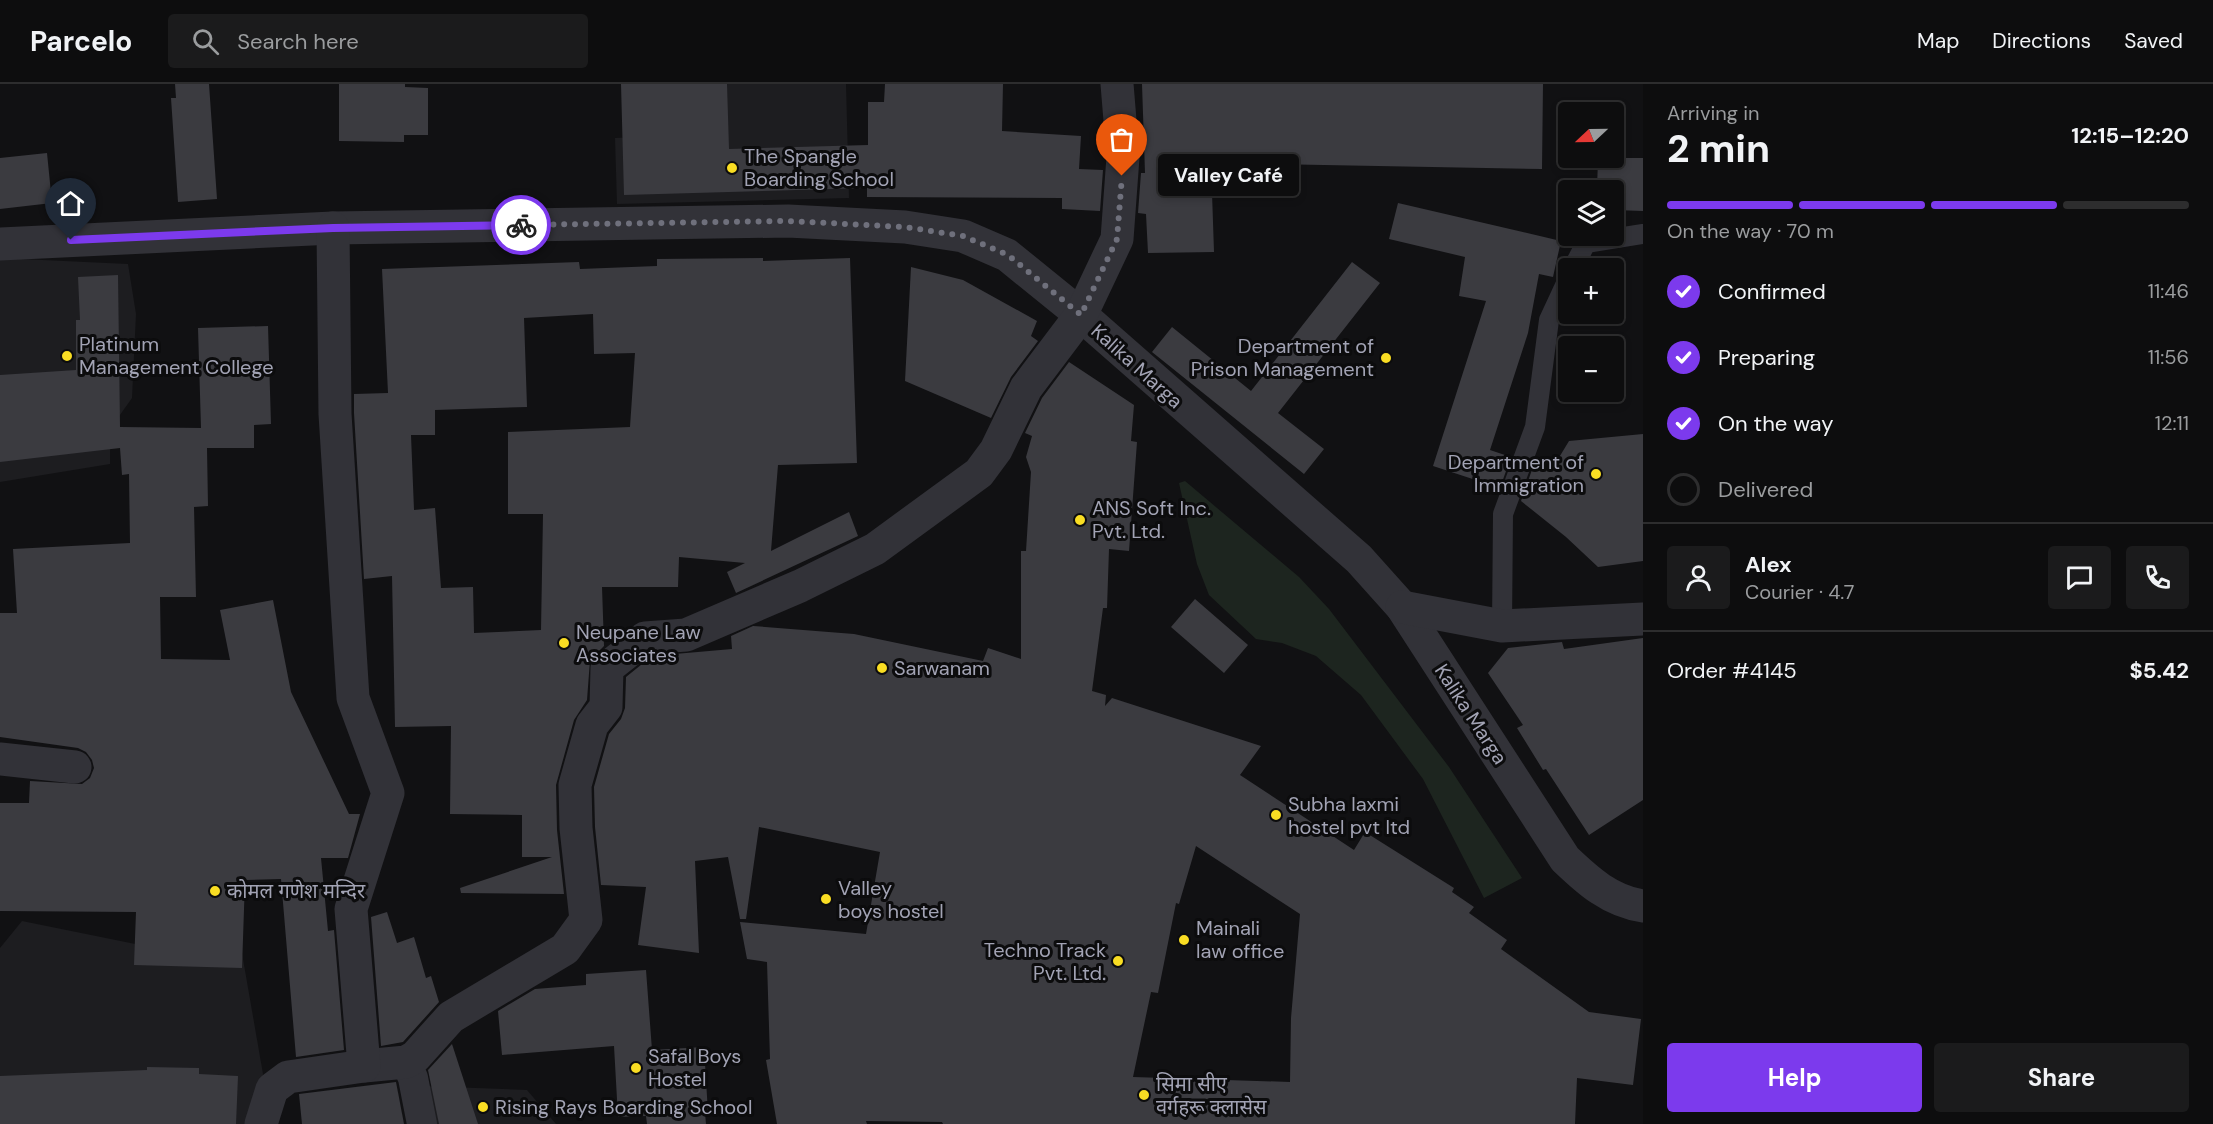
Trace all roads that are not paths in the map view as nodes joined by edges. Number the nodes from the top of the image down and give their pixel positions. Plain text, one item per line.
1 (1117, 84) edge
2 (333, 228) junction
3 (1643, 234) edge
4 (0, 244) edge
5 (1578, 258) edge
6 (1558, 301) edge
7 (1081, 315) junction
8 (1402, 607) junction
9 (1643, 620) edge
10 (1502, 626) junction
11 (0, 759) edge
12 (75, 767) dead end
13 (1643, 906) edge
14 (406, 1062) junction
15 (364, 1066) junction
16 (261, 1124) edge
17 (422, 1124) edge

1 - 7 street
2 - 4 street, Kalika Marga
2 - 7 street, Kalika Marga
2 - 15 street
3 - 5 lane
6 - 10 lane
7 - 8 street, Kalika Marga
7 - 14 street
8 - 10 street
8 - 13 street, Kalika Marga
9 - 10 street
11 - 12 street
14 - 15 street
14 - 17 street
15 - 16 street

